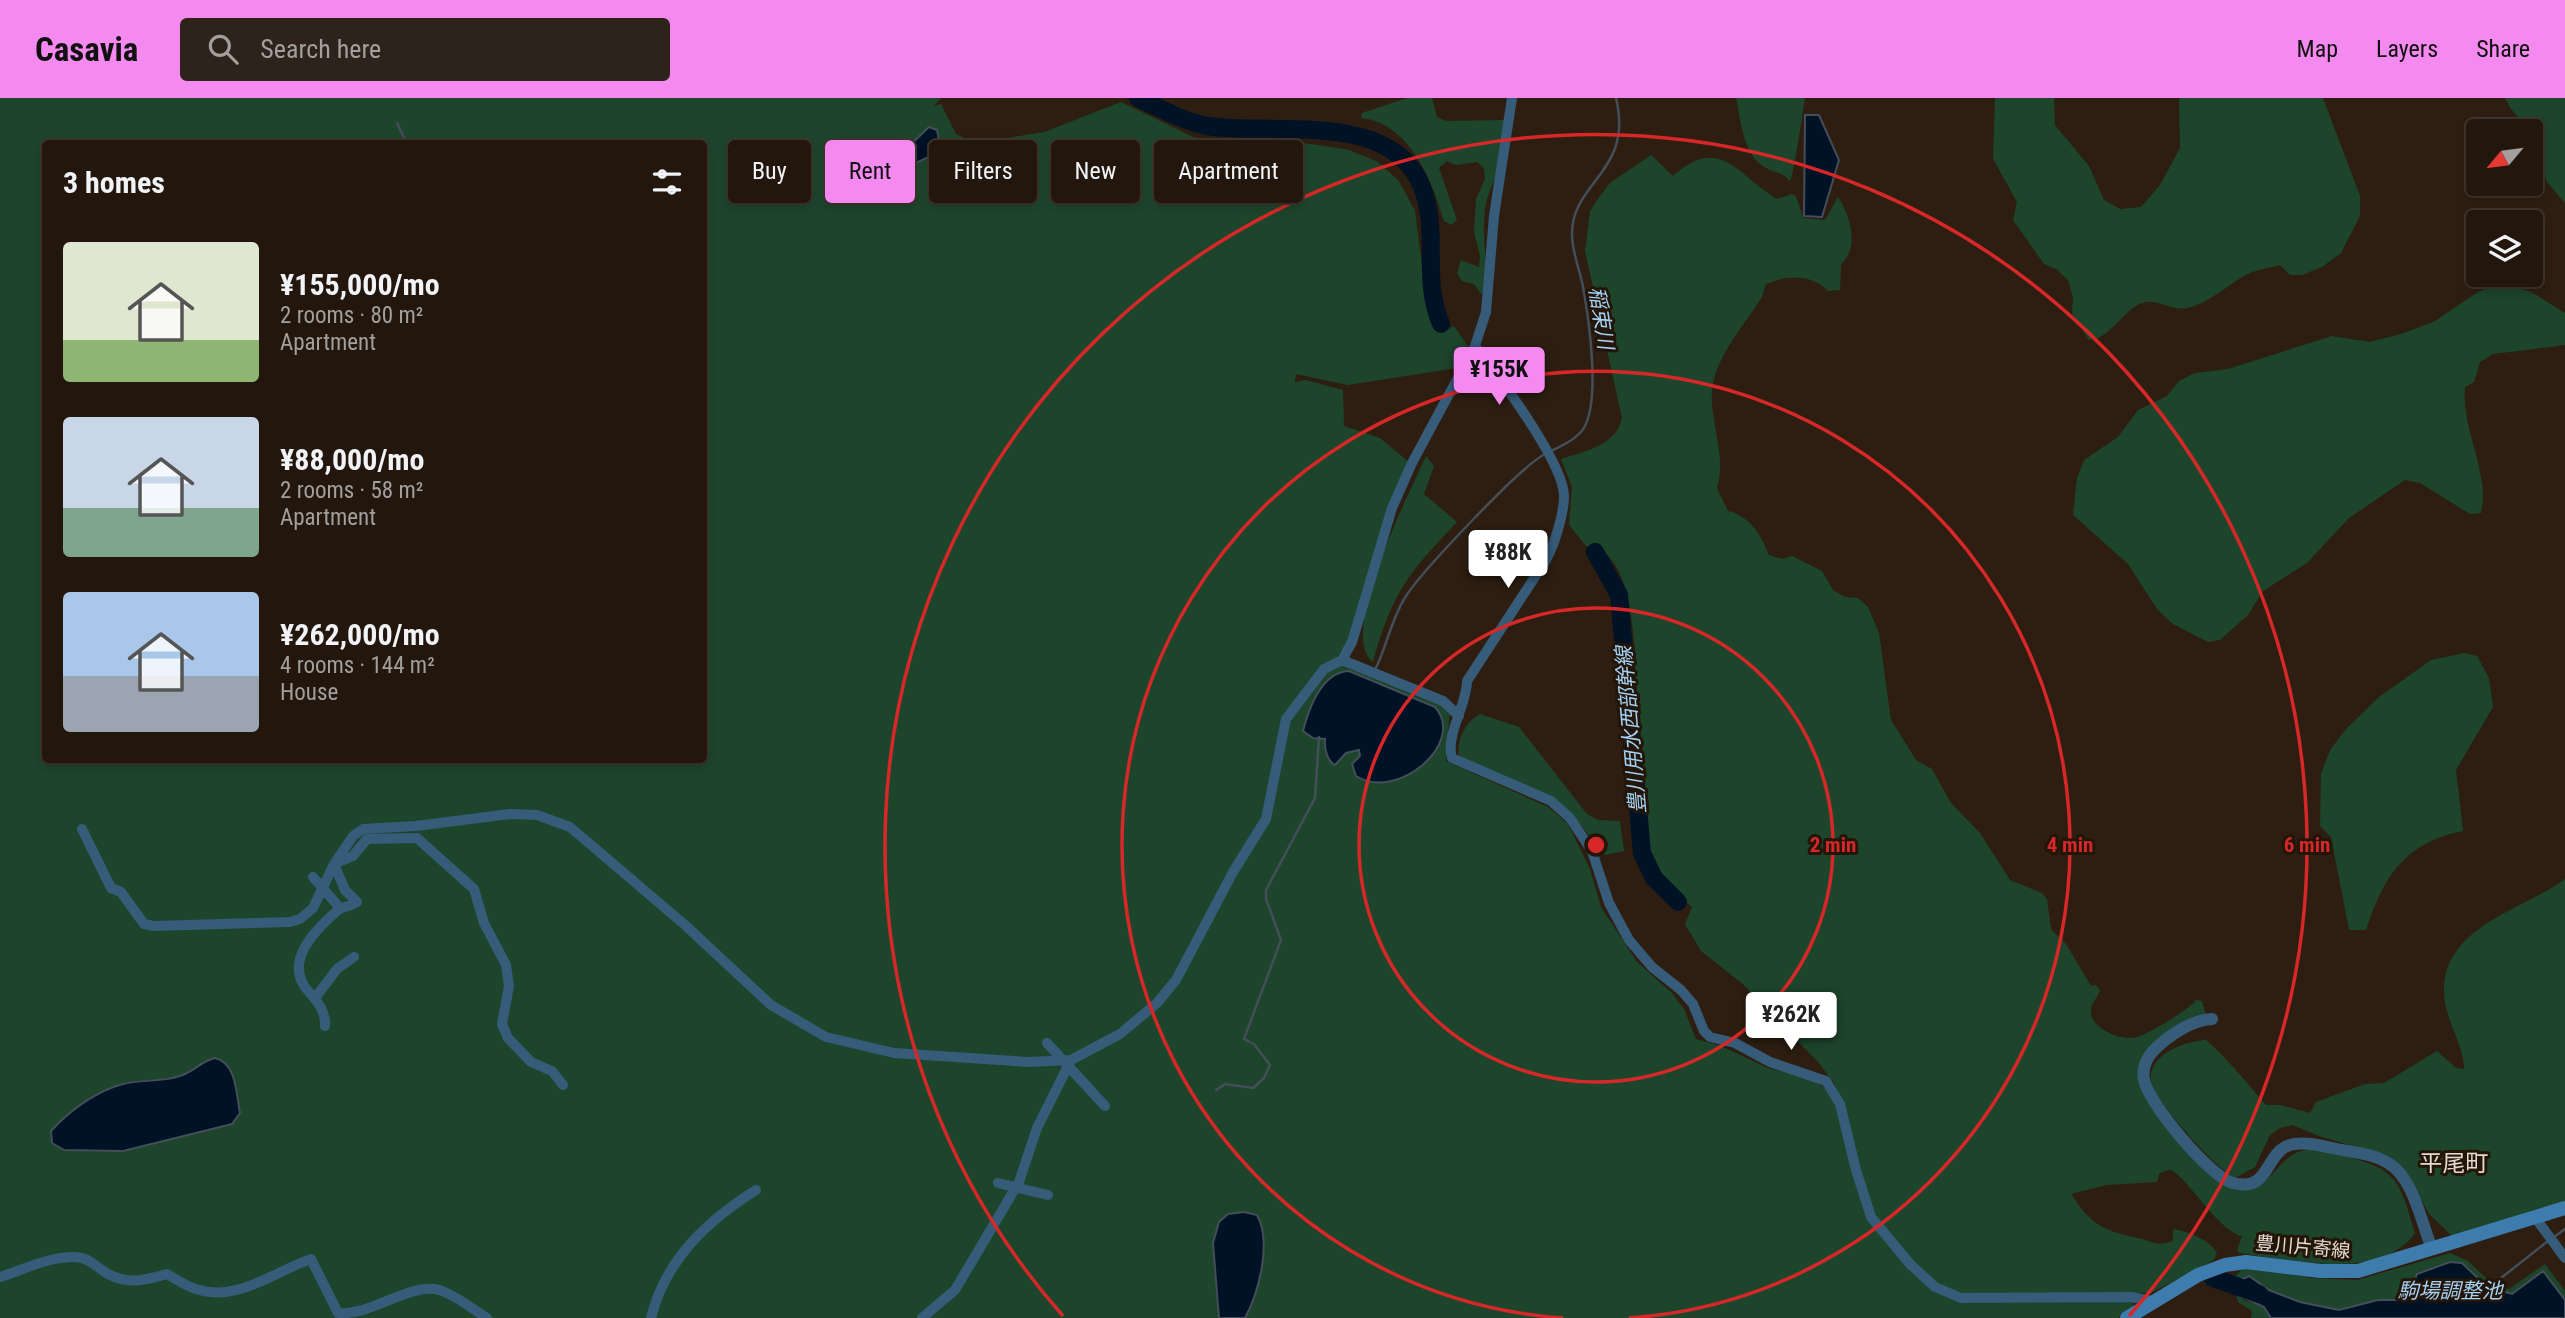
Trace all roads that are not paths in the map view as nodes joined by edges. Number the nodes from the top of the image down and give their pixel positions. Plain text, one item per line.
1 (1512, 98) edge
2 (1475, 346) junction
3 (1342, 660) junction
4 (1459, 716) junction
5 (82, 830) dead end
6 (334, 864) junction
7 (313, 877) dead end
8 (341, 908) junction
9 (354, 957) dead end
10 (315, 998) junction
11 (2213, 1019) dead end
12 (325, 1026) dead end
13 (1046, 1044) dead end
14 (1072, 1060) junction
15 (563, 1085) dead end
16 (1105, 1106) dead end
17 (998, 1183) dead end
18 (756, 1190) dead end
19 (1048, 1195) dead end
20 (2565, 1208) edge
21 (2534, 1216) junction
22 (2431, 1247) junction
23 (2565, 1258) edge
24 (0, 1277) edge
25 (2151, 1301) junction
26 (487, 1318) edge
27 (651, 1318) edge
28 (922, 1318) edge
29 (2127, 1318) edge

1 - 2 street
2 - 3 street
2 - 4 street
3 - 4 street
3 - 14 street
4 - 25 street
5 - 6 street
6 - 8 street
6 - 14 street
6 - 15 street
7 - 8 street
8 - 10 street
9 - 10 street
10 - 12 street
11 - 22 street
13 - 16 street
14 - 28 street
17 - 19 street
18 - 27 street
20 - 21 main road, 豊川片寄線
21 - 22 main road, 豊川片寄線
21 - 23 street
22 - 25 main road, 豊川片寄線
24 - 26 street
25 - 29 main road, 豊川片寄線

